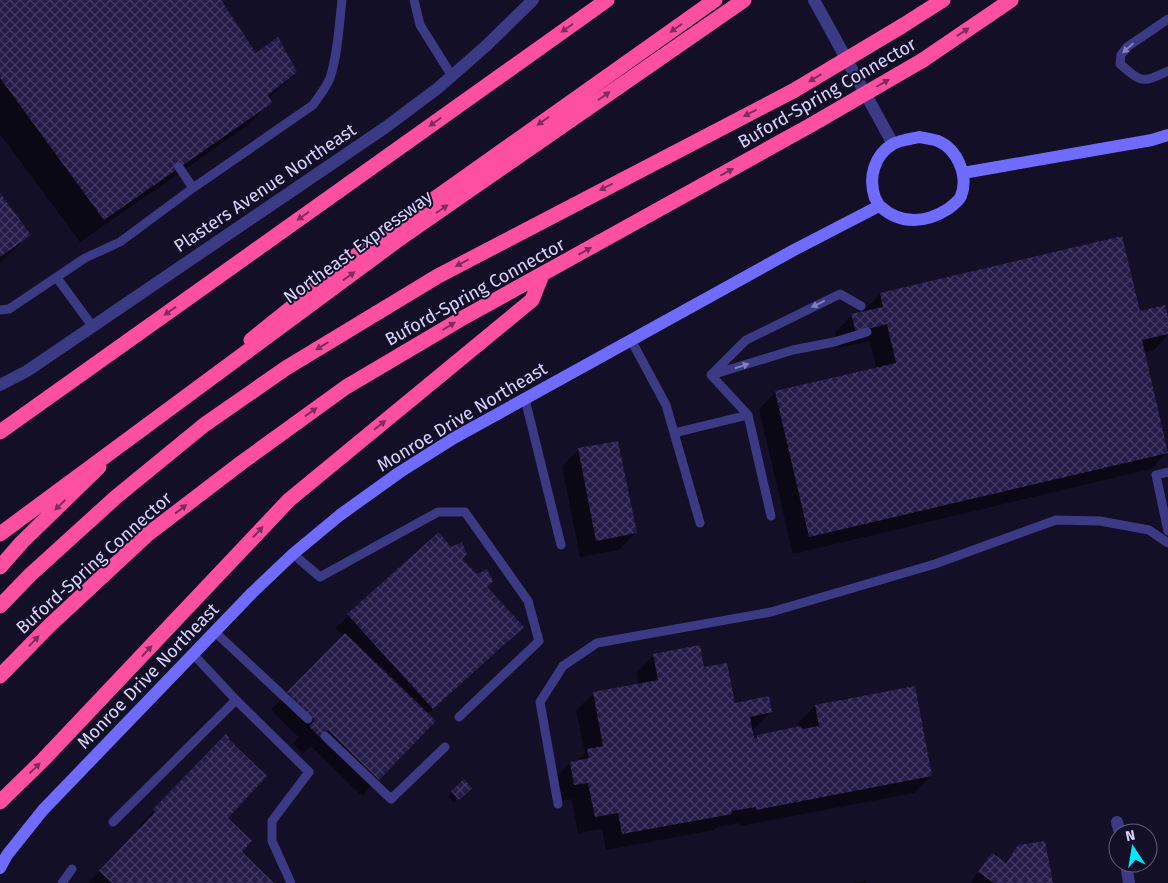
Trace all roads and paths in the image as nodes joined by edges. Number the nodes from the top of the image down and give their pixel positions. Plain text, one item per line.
1 (342, 0) edge
2 (414, 0) edge
3 (534, 0) edge
4 (607, 0) edge
5 (715, 0) edge
6 (744, 0) edge
7 (814, 0) edge
8 (943, 0) edge
9 (1011, 0) edge
10 (1168, 19) edge
11 (1168, 71) edge
12 (452, 76) junction
13 (1168, 135) edge
14 (893, 144) junction
15 (179, 167) dead end
16 (963, 173) junction
17 (193, 188) junction
18 (879, 206) junction
19 (542, 275) junction
20 (57, 278) junction
21 (861, 306) dead end
22 (0, 310) edge
23 (92, 327) junction
24 (867, 332) dead end
25 (631, 340) junction
26 (711, 376) junction
27 (0, 385) edge
28 (526, 399) junction
29 (748, 415) junction
30 (0, 432) edge
31 (674, 433) junction
32 (1168, 472) edge
33 (771, 516) dead end
34 (700, 523) dead end
35 (1168, 531) edge
36 (0, 534) edge
37 (1168, 544) edge
38 (561, 545) dead end
39 (293, 554) junction
40 (0, 567) edge
41 (0, 606) edge
42 (215, 632) junction
43 (194, 654) junction
44 (0, 676) edge
45 (236, 700) junction
46 (459, 717) dead end
47 (308, 719) dead end
48 (325, 736) dead end
49 (445, 747) dead end
50 (0, 802) edge
51 (558, 804) dead end
52 (113, 822) dead end
53 (0, 868) edge
54 (72, 869) dead end
55 (62, 883) edge
56 (291, 883) edge

1 - 17 lane
2 - 12 lane
3 - 12 street, Plasters Avenue Northeast
4 -> 30 highway
5 -> 40 highway
36 -> 6 highway, Northeast Expressway, bridge
7 - 14 street
8 -> 41 highway, Buford-Spring Connector, bridge
19 -> 9 highway, Buford-Spring Connector, bridge
10 -> 11 lane
12 - 23 street, Plasters Avenue Northeast
13 - 16 main road
14 - 16 main road
14 - 18 main road
15 - 17 lane
16 - 18 main road
17 - 20 lane
18 - 25 main road, Monroe Drive Northeast
44 -> 19 highway, Buford-Spring Connector
50 -> 19 highway
20 - 22 lane
20 - 23 lane
21 -> 26 lane
23 - 27 street, Plasters Avenue Northeast
26 -> 24 lane
25 - 28 main road, Monroe Drive Northeast
25 - 31 lane
26 - 29 lane
28 - 38 lane
28 - 39 main road, Monroe Drive Northeast
29 - 31 lane
29 - 33 lane
31 - 34 lane
32 - 35 lane
37 - 51 lane
39 - 42 main road, Monroe Drive Northeast
39 - 46 lane
42 - 43 main road, Monroe Drive Northeast
42 - 47 lane
43 - 45 lane
43 - 53 main road, Monroe Drive Northeast
45 - 52 lane
45 - 56 lane
48 - 49 lane
54 - 55 lane

